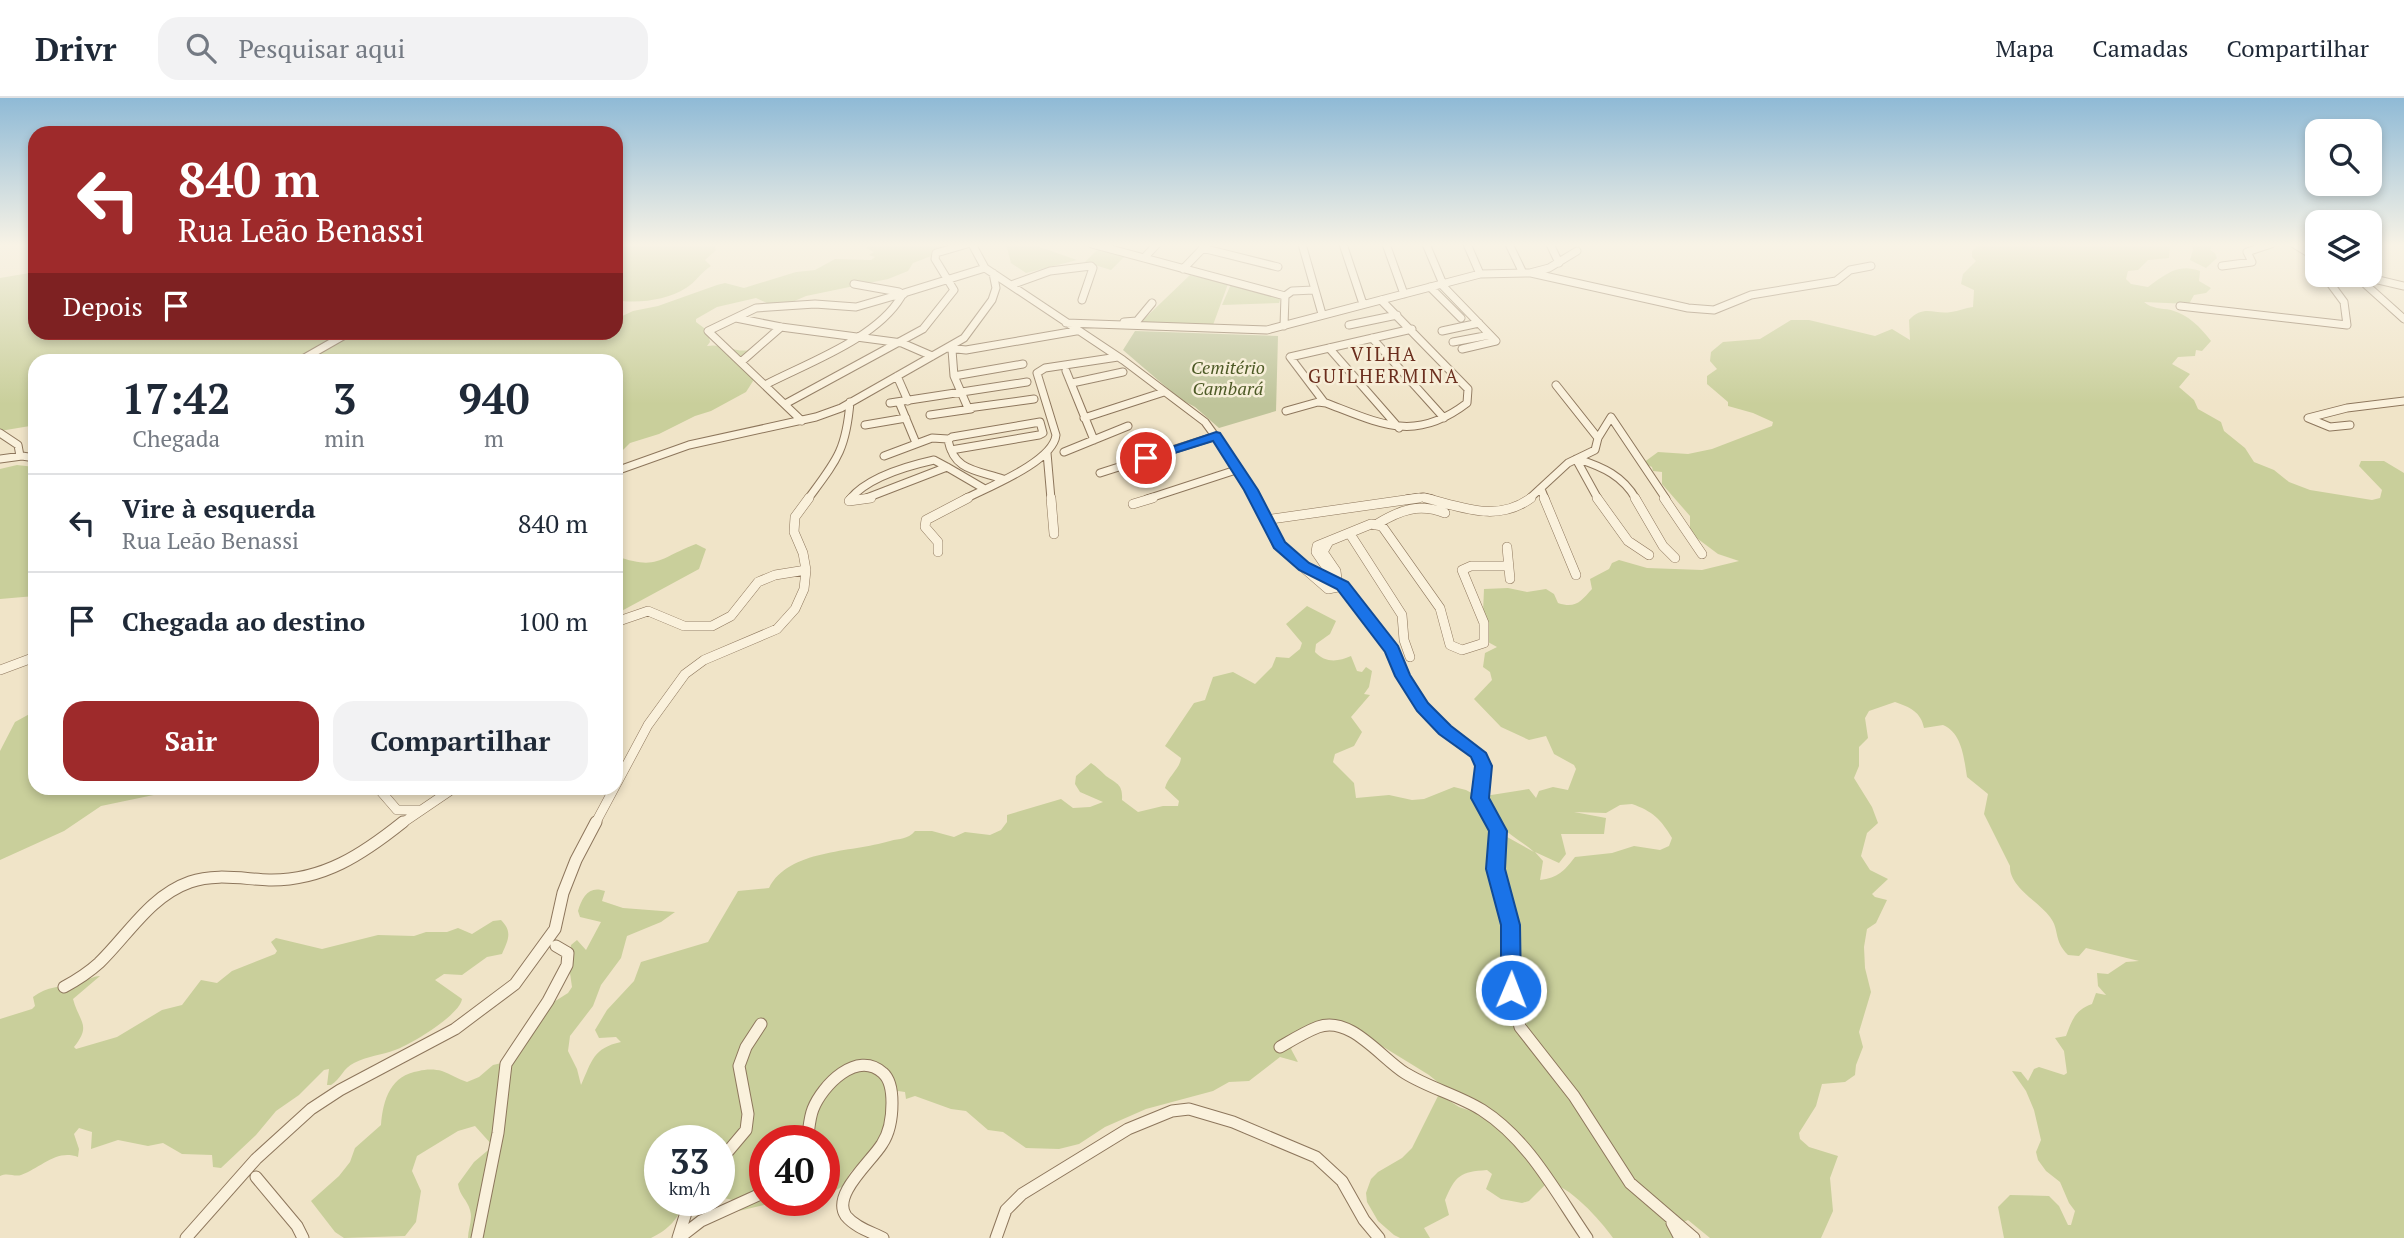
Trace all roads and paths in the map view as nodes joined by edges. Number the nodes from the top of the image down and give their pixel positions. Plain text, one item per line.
1 (892, 297) edge
2 (900, 297) edge
3 (949, 297) edge
4 (993, 297) edge
5 (1028, 297) edge
6 (1285, 297) edge
7 (1316, 297) edge
8 (1361, 297) edge
9 (1392, 297) edge
10 (1440, 297) edge
11 (1455, 297) edge
12 (1638, 297) edge
13 (1746, 297) edge
14 (2340, 297) edge
15 (2380, 297) edge
16 (1381, 300) junction
17 (1152, 303) dead end
18 (1363, 304) junction
19 (2180, 306) dead end
20 (1322, 314) junction
21 (1397, 314) junction
22 (736, 318) junction
23 (1461, 318) dead end
24 (2404, 319) edge
25 (1061, 321) junction
26 (1479, 323) junction
27 (1349, 325) dead end
28 (1284, 326) junction
29 (781, 327) junction
30 (1412, 329) junction
31 (1076, 331) junction
32 (1442, 331) dead end
33 (969, 332) junction
34 (1490, 335) junction
35 (858, 336) junction
36 (1372, 338) junction
37 (336, 340) edge
38 (1453, 342) dead end
39 (902, 343) junction
40 (1329, 348) junction
41 (950, 349) junction
42 (975, 349) junction
43 (1462, 349) dead end
44 (312, 354) edge
45 (932, 356) junction
46 (1118, 357) junction
47 (741, 362) junction
48 (1023, 364) dead end
49 (1066, 371) dead end
50 (1123, 372) dead end
51 (897, 376) junction
52 (954, 376) junction
53 (1027, 382) dead end
54 (1072, 383) junction
55 (765, 385) junction
56 (1556, 385) dead end
57 (1164, 392) junction
58 (961, 394) junction
59 (1034, 400) dead end
60 (908, 401) junction
61 (2404, 401) edge
62 (850, 402) junction
63 (1326, 402) junction
64 (785, 404) junction
65 (971, 409) junction
66 (1286, 411) dead end
67 (930, 415) dead end
68 (906, 418) junction
69 (1084, 418) junction
70 (1444, 418) junction
71 (802, 421) junction
72 (865, 425) dead end
73 (2350, 425) dead end
74 (1128, 426) dead end
75 (1009, 427) junction
76 (1399, 428) junction
77 (979, 432) junction
78 (0, 433) edge
79 (1216, 436) junction
80 (1598, 438) junction
81 (948, 439) junction
82 (1013, 440) junction
83 (1094, 440) junction
84 (916, 443) junction
85 (984, 445) junction
86 (951, 450) junction
87 (1064, 452) dead end
88 (1047, 453) junction
89 (20, 456) junction
90 (884, 456) dead end
91 (28, 457) edge
92 (0, 459) edge
93 (1576, 459) junction
94 (948, 467) junction
95 (910, 468) junction
96 (623, 469) edge
97 (1238, 469) junction
98 (1100, 473) dead end
99 (915, 479) junction
100 (1003, 479) junction
101 (983, 488) junction
102 (1541, 489) junction
103 (1133, 504) dead end
104 (1445, 513) dead end
105 (1265, 520) junction
106 (1377, 524) junction
107 (1054, 534) dead end
108 (1350, 534) junction
109 (1329, 542) junction
110 (1507, 547) dead end
111 (938, 552) dead end
112 (1702, 554) dead end
113 (1649, 555) dead end
114 (1675, 558) dead end
115 (1508, 566) junction
116 (1304, 567) junction
117 (806, 570) junction
118 (1323, 575) junction
119 (1576, 575) dead end
120 (1510, 579) dead end
121 (1338, 582) junction
122 (623, 620) edge
123 (1410, 657) dead end
124 (28, 660) edge
125 (0, 670) edge
126 (623, 772) edge
127 (384, 795) edge
128 (443, 795) edge
129 (611, 795) edge
130 (421, 809) junction
131 (556, 946) dead end
132 (64, 987) dead end
133 (761, 1024) dead end
134 (1280, 1047) dead end
135 (809, 1125) edge
136 (735, 1145) edge
137 (256, 1177) dead end
138 (749, 1199) edge
139 (685, 1216) edge
140 (1670, 1218) junction
141 (186, 1238) edge
142 (303, 1238) edge
143 (477, 1238) edge
144 (678, 1238) edge
145 (883, 1238) edge
146 (996, 1238) edge
147 (1379, 1238) edge
148 (1587, 1238) edge
149 (1680, 1238) edge
150 (1694, 1238) edge

1 - 22 street
2 - 35 street
3 - 39 street
4 - 33 street
5 - 25 street
6 - 28 street
7 - 20 street
8 - 18 street
9 - 16 street
10 - 23 street
11 - 26 street
12 - 13 street
14 - 19 street
15 - 24 street
16 - 18 street
16 - 21 street
17 - 25 street
18 - 20 street
20 - 28 street
21 - 27 street
21 - 30 street
22 - 29 street
22 - 47 street
25 - 28 street
25 - 31 street
26 - 32 street
26 - 34 street
29 - 35 street
29 - 47 street
30 - 36 street
30 - 70 street
31 - 42 street
31 - 46 street
33 - 41 street
33 - 42 street
34 - 38 street
34 - 43 street
35 - 39 street
35 - 55 street
36 - 40 street
36 - 70 street
37 - 44 street
39 - 45 street
39 - 64 street
40 - 63 street
40 - 76 street
41 - 42 street
41 - 45 street
41 - 52 street
45 - 51 street
46 - 57 street
46 - 88 street
47 - 55 street
48 - 52 street
49 - 54 street
50 - 54 street
51 - 60 street
51 - 62 street
52 - 58 street
53 - 58 street
54 - 69 street
55 - 64 street
56 - 80 street
57 - 69 street
57 - 79 street
58 - 60 street
58 - 65 street
59 - 65 street
60 - 68 street
61 - 73 street
62 - 71 street
62 - 117 street
63 - 66 street
63 - 76 street
64 - 71 street
65 - 67 street
68 - 72 street
68 - 84 street
69 - 83 street
70 - 76 street
71 - 96 street
74 - 83 street
75 - 77 street
75 - 82 street
75 - 82 street
77 - 81 street
77 - 85 street
78 - 89 street
79 - 97 street
79 - 98 street
80 - 93 street
80 - 112 street
81 - 84 street
81 - 86 street
82 - 85 street
83 - 87 street
84 - 90 street
85 - 86 street
86 - 100 street
88 - 100 street
88 - 107 street
89 - 91 street
89 - 92 street
93 - 102 street
93 - 113 street
93 - 114 street
94 - 95 street
94 - 99 street
94 - 101 street
95 - 99 street
95 - 99 street
97 - 103 street
97 - 105 street
100 - 101 street
101 - 111 street
102 - 105 street
102 - 119 street
104 - 106 street
105 - 116 street
106 - 108 street
106 - 115 street
108 - 109 street
108 - 123 street
109 - 118 street
109 - 121 street
110 - 115 street
115 - 120 street
116 - 118 street
116 - 121 street
117 - 122 street
117 - 126 street
118 - 121 street
121 - 140 street
124 - 125 street
127 - 130 street
128 - 130 street
129 - 141 street
130 - 132 street
131 - 143 street
133 - 136 street
134 - 148 street
135 - 145 street
137 - 142 street
138 - 144 street
139 - 144 street
140 - 149 street
140 - 150 street
146 - 147 street

